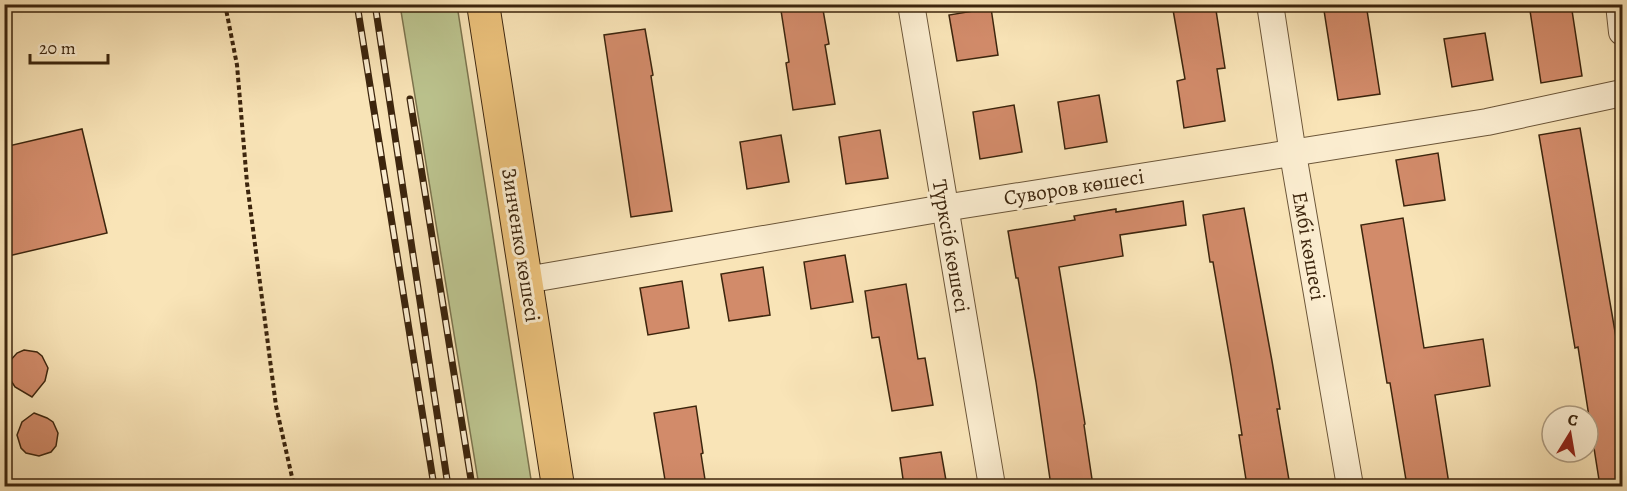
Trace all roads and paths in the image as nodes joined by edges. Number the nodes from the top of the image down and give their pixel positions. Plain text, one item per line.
1 (225, 4) edge
2 (483, 4) edge
3 (911, 4) edge
4 (1270, 4) edge
5 (1618, 4) edge
6 (1623, 32) edge
7 (1623, 93) edge
8 (1293, 154) junction
9 (945, 207) junction
10 (526, 280) junction
11 (294, 486) edge
12 (558, 486) edge
13 (992, 486) edge
14 (1350, 486) edge

1 - 11 path
2 - 10 main road, Зинченко көшесі
3 - 9 street, Түрксіб көшесі
4 - 8 street, Ембі көшесі
5 - 6 street
7 - 8 street, Суворов көшесі
8 - 9 street, Суворов көшесі
8 - 14 street, Ембі көшесі
9 - 10 street, Суворов көшесі
9 - 13 street, Түрксіб көшесі
10 - 12 main road, Зинченко көшесі

